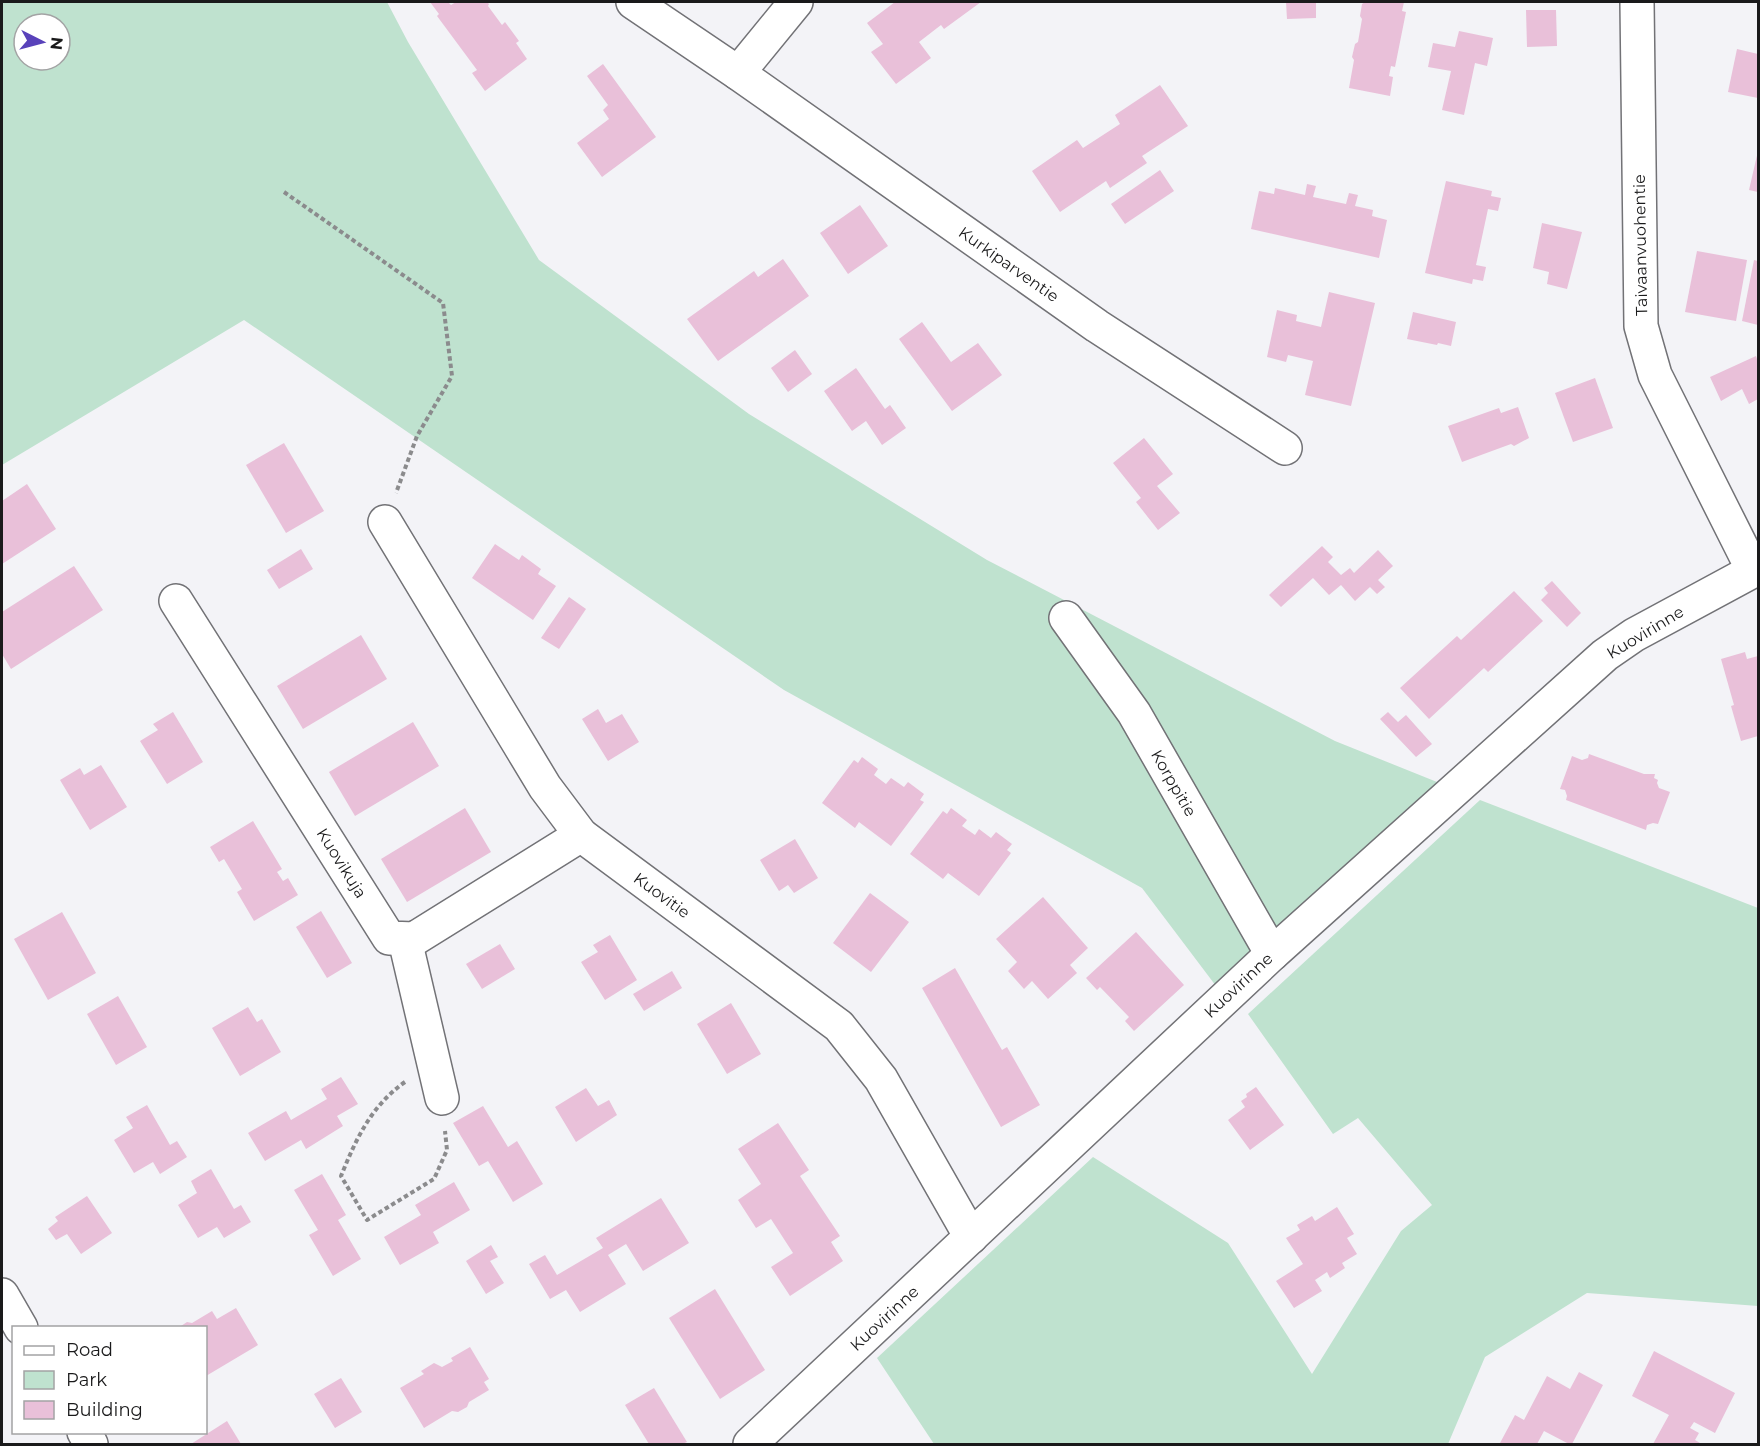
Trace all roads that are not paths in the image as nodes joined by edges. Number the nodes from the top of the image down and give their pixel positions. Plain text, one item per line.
1 (633, 2) edge
2 (796, 2) edge
3 (1637, 2) edge
4 (738, 73) junction
5 (1284, 448) dead end
6 (385, 522) road end
7 (1756, 569) edge
8 (176, 601) dead end
9 (1066, 618) dead end
10 (580, 835) junction
11 (405, 940) junction
12 (1272, 954) junction
13 (442, 1098) road end
14 (970, 1237) junction
15 (2, 1295) edge
16 (20, 1326) edge
17 (750, 1444) edge

1 - 4 street, Kurkiparventie
2 - 4 street
3 - 7 street, Taivaanvuohentie
4 - 5 street, Kurkiparventie
6 - 10 street, Kuovitie
7 - 12 street, Kuovirinne
8 - 11 street, Kuovikuja
9 - 12 street, Korppitie
10 - 11 street
10 - 14 street, Kuovitie
11 - 13 street
12 - 14 street, Kuovirinne
14 - 17 street, Kuovirinne
15 - 16 street

